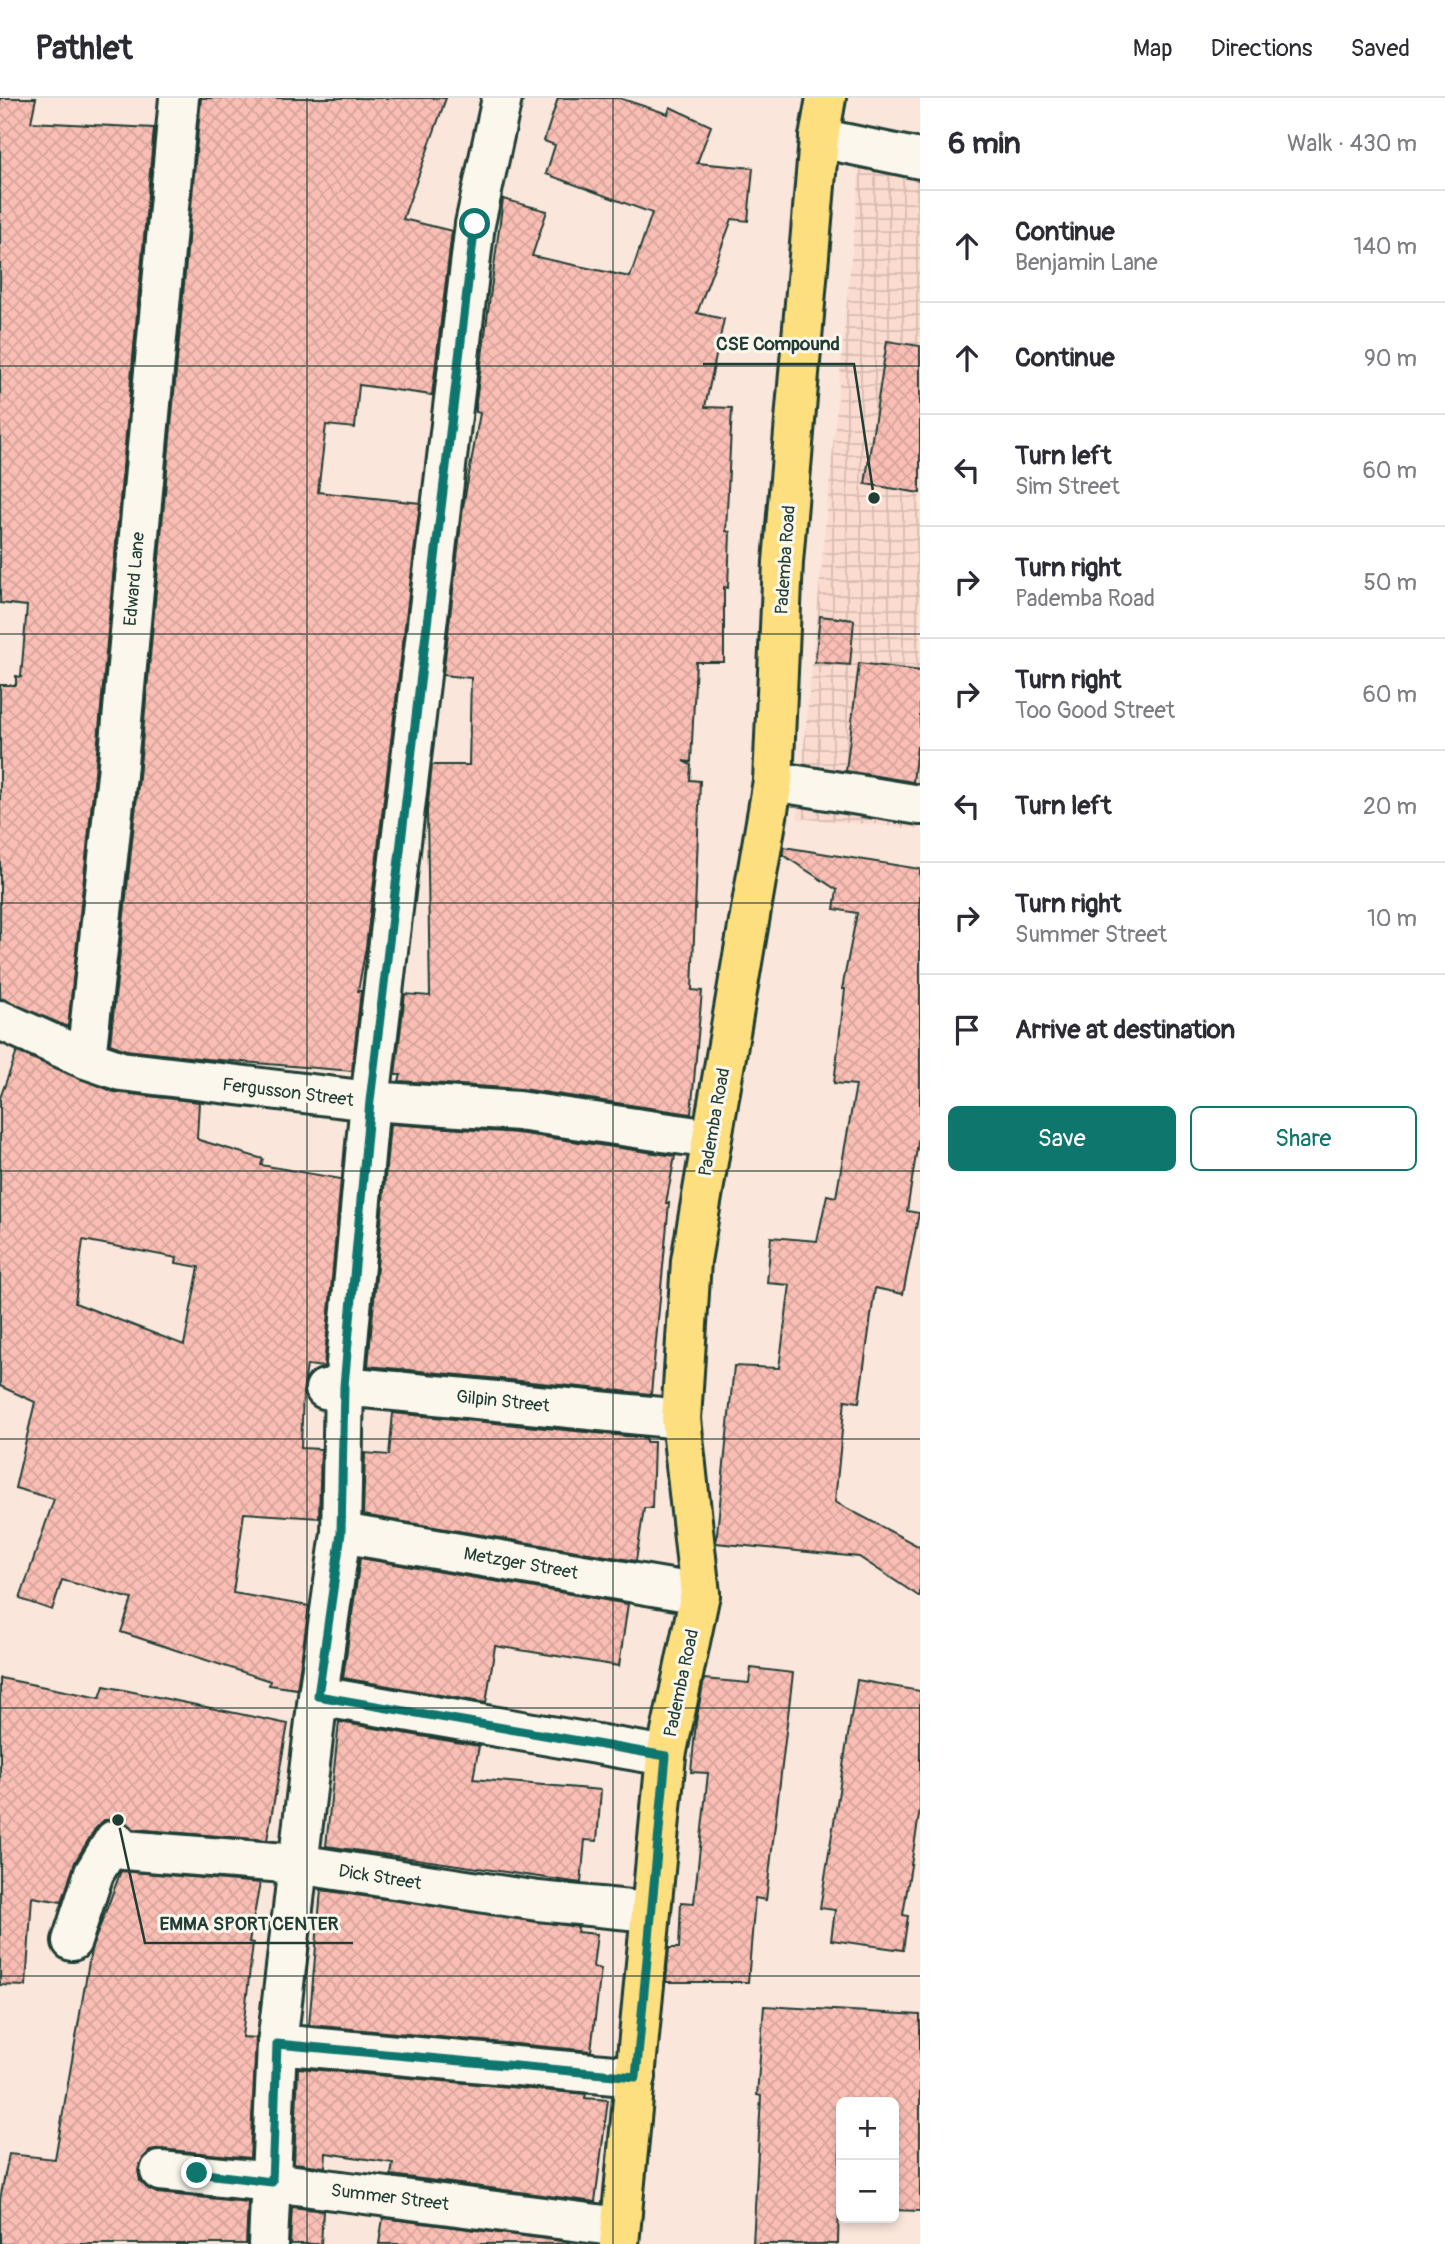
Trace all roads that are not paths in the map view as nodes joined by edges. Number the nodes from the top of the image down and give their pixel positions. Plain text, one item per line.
1 (179, 98) edge
2 (502, 98) edge
3 (826, 98) edge
4 (819, 138) junction
5 (920, 159) edge
6 (773, 781) junction
7 (920, 805) edge
8 (3, 1028) edge
9 (86, 1059) junction
10 (370, 1101) junction
11 (711, 1139) junction
12 (335, 1387) junction
13 (681, 1419) junction
14 (341, 1533) junction
15 (700, 1594) junction
16 (318, 1696) junction
17 (666, 1756) junction
18 (297, 1864) junction
19 (650, 1912) junction
20 (72, 1941) dead end
21 (277, 2044) junction
22 (636, 2077) junction
23 (160, 2171) dead end
24 (272, 2182) junction
25 (619, 2236) edge
26 (268, 2244) edge

1 - 9 street, Edward Lane
2 - 10 street
3 - 4 main road, Pademba Road
4 - 5 street
4 - 6 main road, Pademba Road
6 - 7 street
6 - 11 main road, Pademba Road
8 - 9 street, Fergusson Street
9 - 10 street, Fergusson Street
10 - 11 street, Fergusson Street
10 - 12 street
11 - 13 main road, Pademba Road
12 - 13 street, Gilpin Street
12 - 14 street
13 - 15 main road, Pademba Road
14 - 15 street, Metzger Street
14 - 16 street
15 - 17 main road, Pademba Road
16 - 17 street
16 - 18 street
17 - 19 main road, Pademba Road
18 - 19 street, Dick Street
18 - 20 street, Dick Street
18 - 21 street
19 - 22 main road, Pademba Road
21 - 22 street
21 - 24 street
22 - 25 main road, Pademba Road
23 - 24 street, Summer Street
24 - 25 street, Summer Street
24 - 26 street

